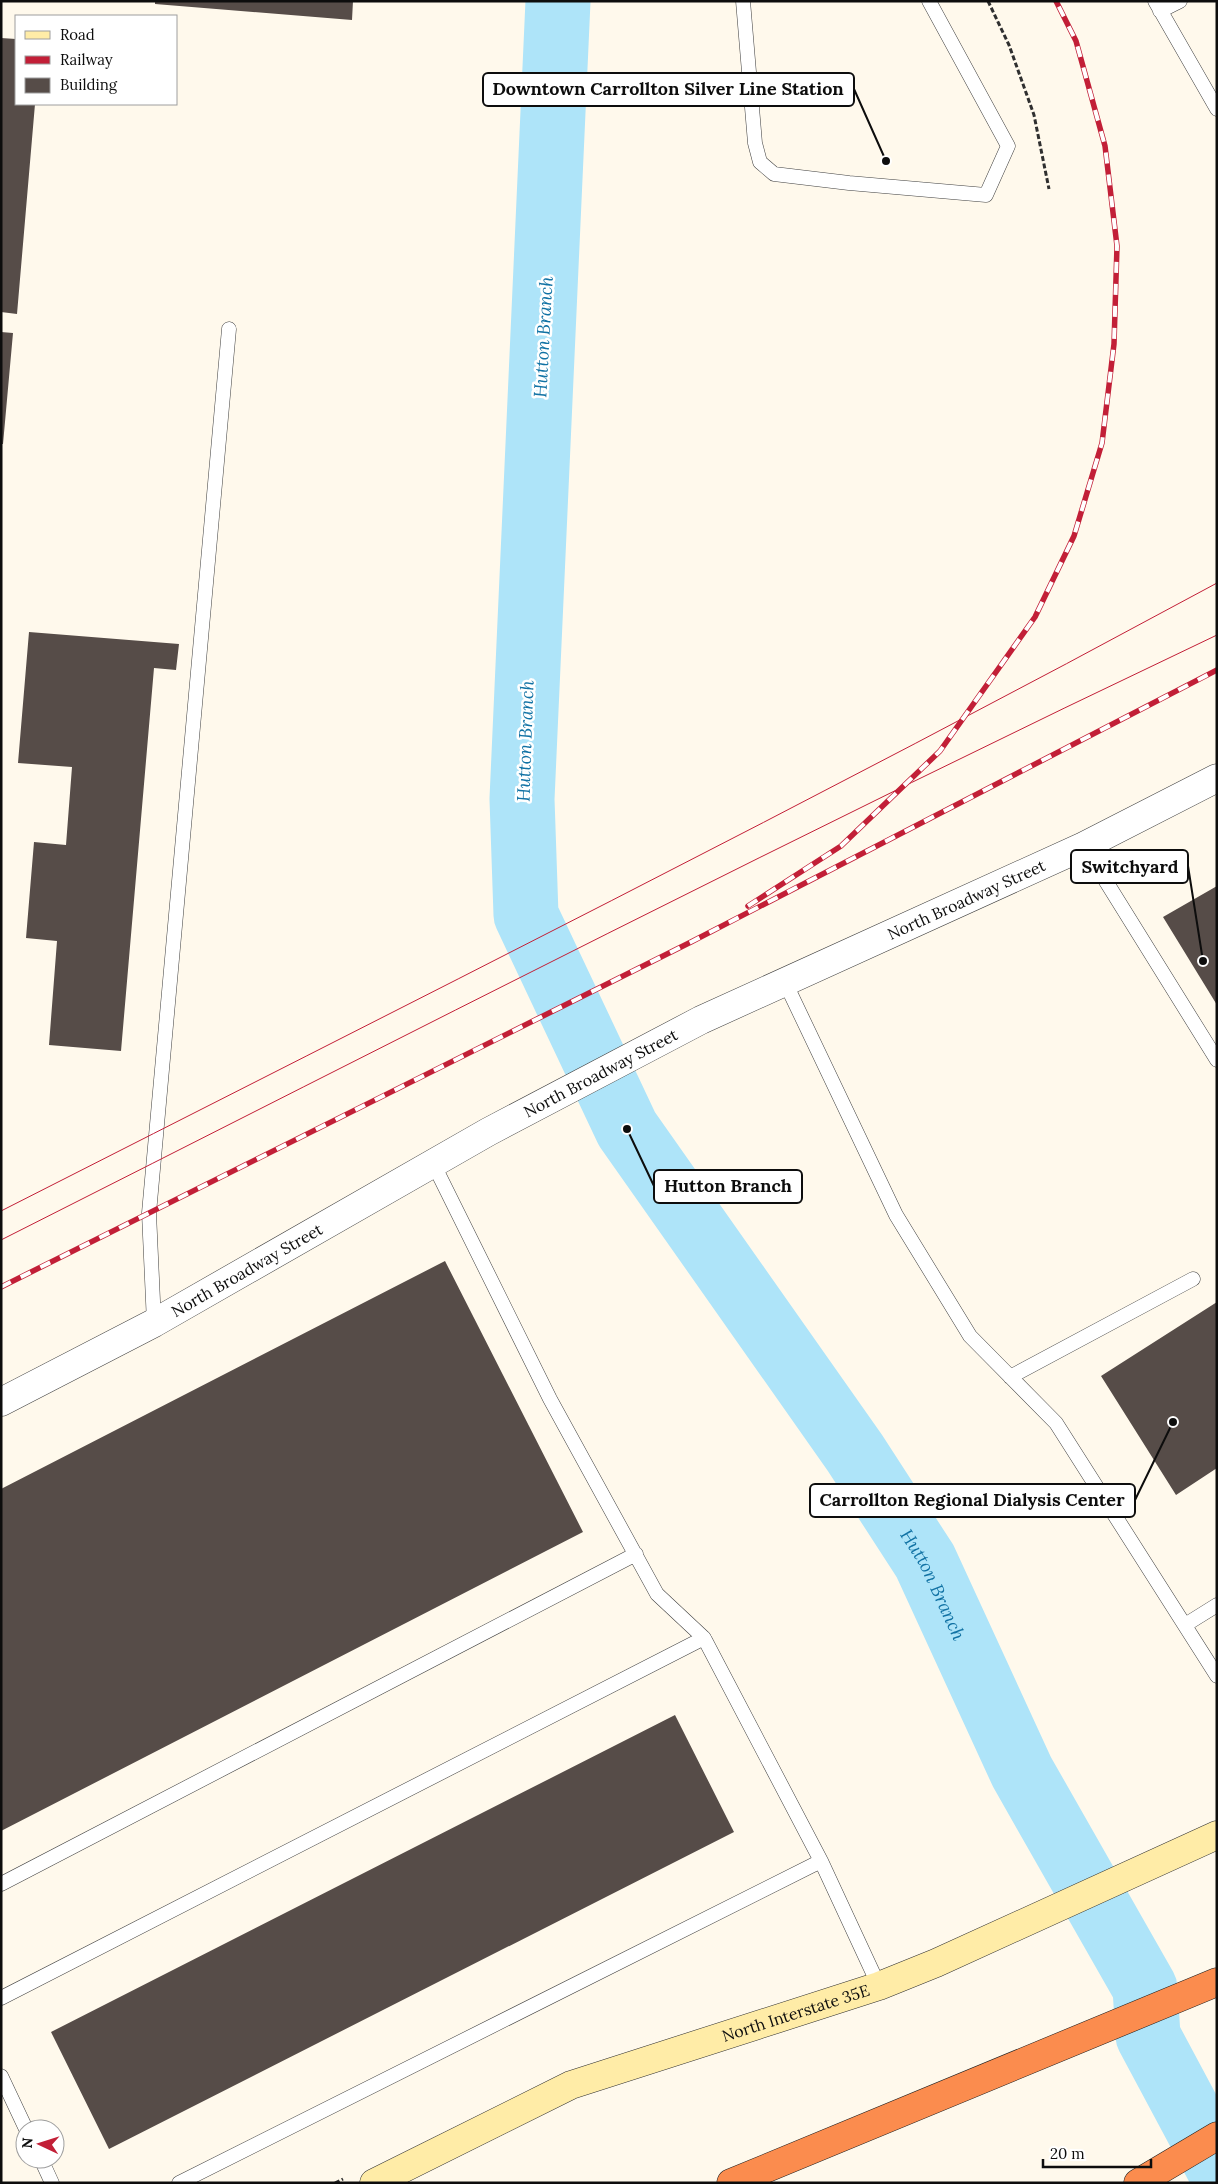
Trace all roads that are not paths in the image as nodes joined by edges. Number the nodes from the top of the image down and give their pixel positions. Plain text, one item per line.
1 (743, 1) edge
2 (929, 1) edge
3 (1180, 1) edge
4 (1158, 6) edge
5 (1217, 109) edge
6 (229, 330) dead end
7 (1217, 778) edge
8 (1084, 846) junction
9 (785, 982) junction
10 (1217, 1060) edge
11 (433, 1163) junction
12 (1193, 1278) dead end
13 (154, 1323) junction
14 (1010, 1377) junction
15 (1, 1402) edge
16 (636, 1554) junction
17 (1217, 1605) edge
18 (1185, 1625) junction
19 (704, 1638) junction
20 (1217, 1676) edge
21 (1210, 1838) edge
22 (821, 1861) junction
23 (1, 1884) edge
24 (1217, 1982) edge
25 (879, 1986) junction
26 (1, 1998) edge
27 (1, 2076) edge
28 (21, 2119) edge
29 (1217, 2136) edge
30 (46, 2169) edge
31 (52, 2183) edge
32 (179, 2183) edge
33 (374, 2183) edge
34 (731, 2183) edge
35 (1138, 2183) edge

1 - 2 lane
3 - 4 lane
4 - 5 lane
6 - 13 lane
7 - 8 street, North Broadway Street
8 - 9 street, North Broadway Street
8 - 10 lane
9 - 11 street, North Broadway Street
9 - 14 lane
11 - 13 street, North Broadway Street
11 - 16 lane
12 - 14 lane
13 - 15 street, North Broadway Street
14 - 18 lane
16 - 19 lane
16 - 23 lane
17 - 18 lane
18 - 20 lane
19 - 22 lane
19 - 26 lane
21 - 25 main road, North Interstate 35E
22 - 25 lane
22 - 32 lane
24 - 34 highway
25 - 33 main road, North Interstate 35E
27 - 28 lane
29 - 35 highway
30 - 31 lane

